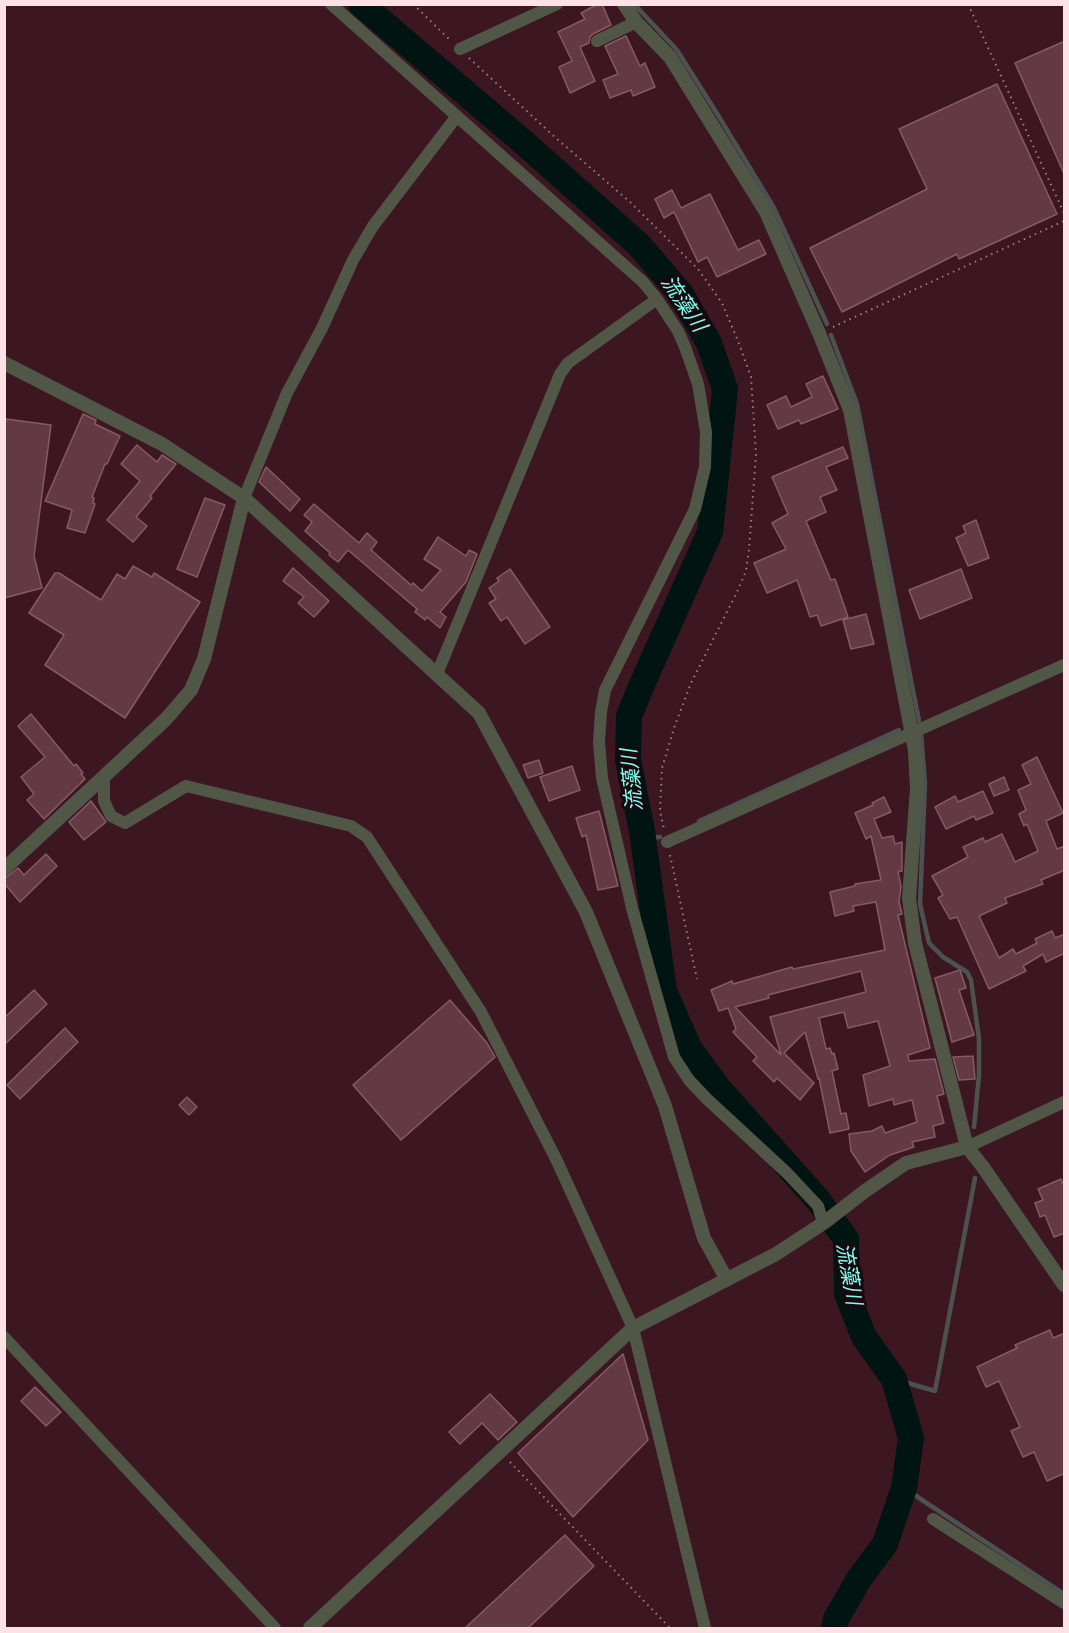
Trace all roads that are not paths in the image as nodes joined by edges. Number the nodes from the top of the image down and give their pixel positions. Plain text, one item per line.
1 (331, 4) edge
2 (557, 4) edge
3 (624, 4) edge
4 (636, 22) junction
5 (597, 41) dead end
6 (460, 49) road end
7 (457, 116) junction
8 (657, 300) junction
9 (4, 363) edge
10 (244, 498) junction
11 (1065, 665) edge
12 (437, 674) junction
13 (919, 730) junction
14 (104, 776) junction
15 (667, 842) road end
16 (4, 869) edge
17 (1065, 1102) edge
18 (966, 1147) junction
19 (824, 1222) junction
20 (726, 1278) junction
21 (1065, 1285) edge
22 (633, 1328) junction
23 (4, 1337) edge
24 (933, 1519) dead end
25 (1065, 1603) edge
26 (275, 1629) edge
27 (310, 1629) edge
28 (705, 1629) edge

1 - 7 street
2 - 6 street
3 - 4 street
4 - 5 street
4 - 13 street
7 - 8 street
7 - 10 street
8 - 12 street
8 - 19 street
9 - 10 street
10 - 12 street
10 - 14 street
11 - 13 street
12 - 20 street
13 - 15 street
13 - 18 street
14 - 16 street
14 - 22 street
17 - 18 street
18 - 19 street
18 - 21 street
19 - 20 street
20 - 22 street
22 - 27 street
22 - 28 street
23 - 26 street
24 - 25 street

